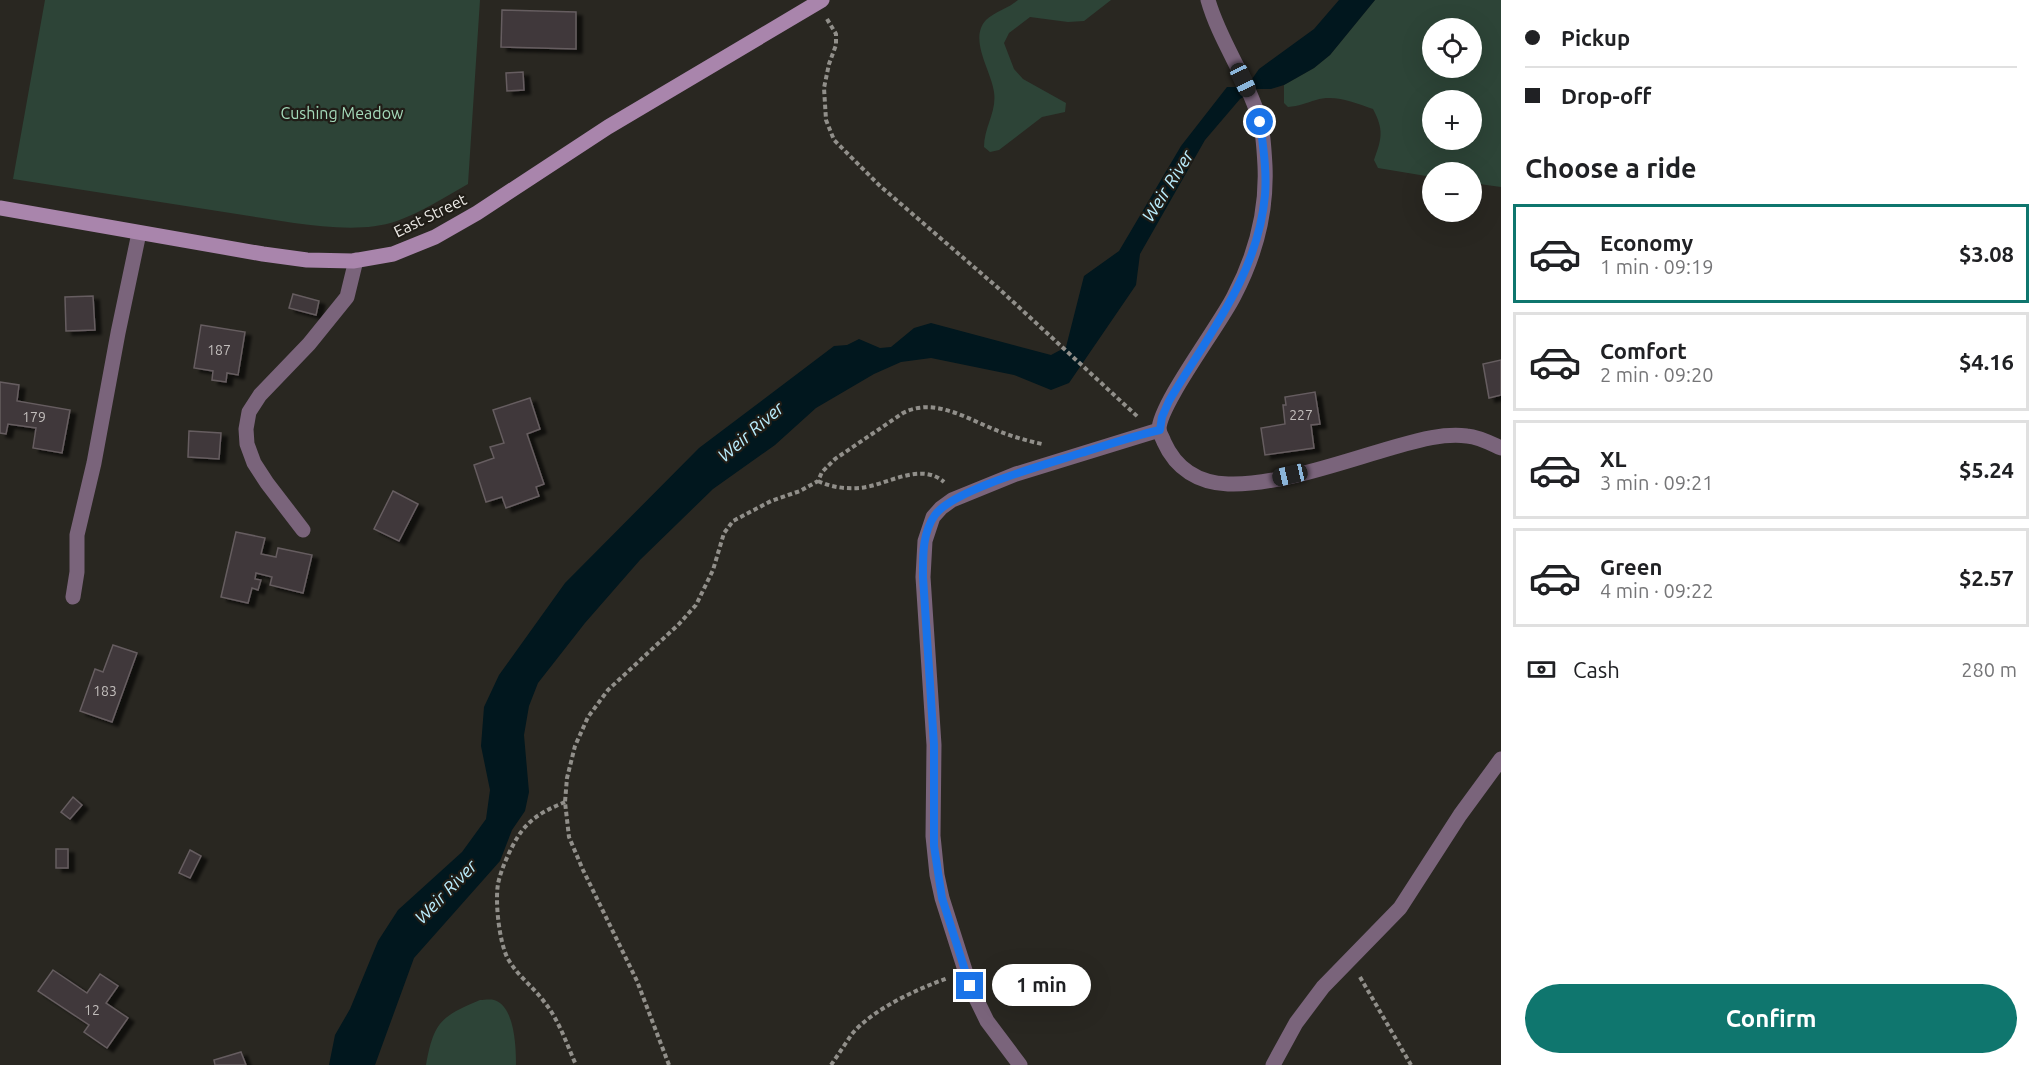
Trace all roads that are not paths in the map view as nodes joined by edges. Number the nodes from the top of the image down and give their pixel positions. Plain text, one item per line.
1 (1208, 0) edge
2 (820, 1) edge
3 (0, 208) edge
4 (139, 233) junction
5 (356, 260) junction
6 (1160, 430) junction
7 (1501, 447) edge
8 (303, 530) dead end
9 (73, 597) dead end
10 (1501, 759) edge
11 (1020, 1065) edge
12 (1273, 1065) edge

1 - 6 lane
2 - 5 main road, East Street
3 - 4 main road, East Street
4 - 5 main road, East Street
4 - 9 lane
5 - 8 lane
6 - 7 lane
6 - 11 lane
10 - 12 lane

